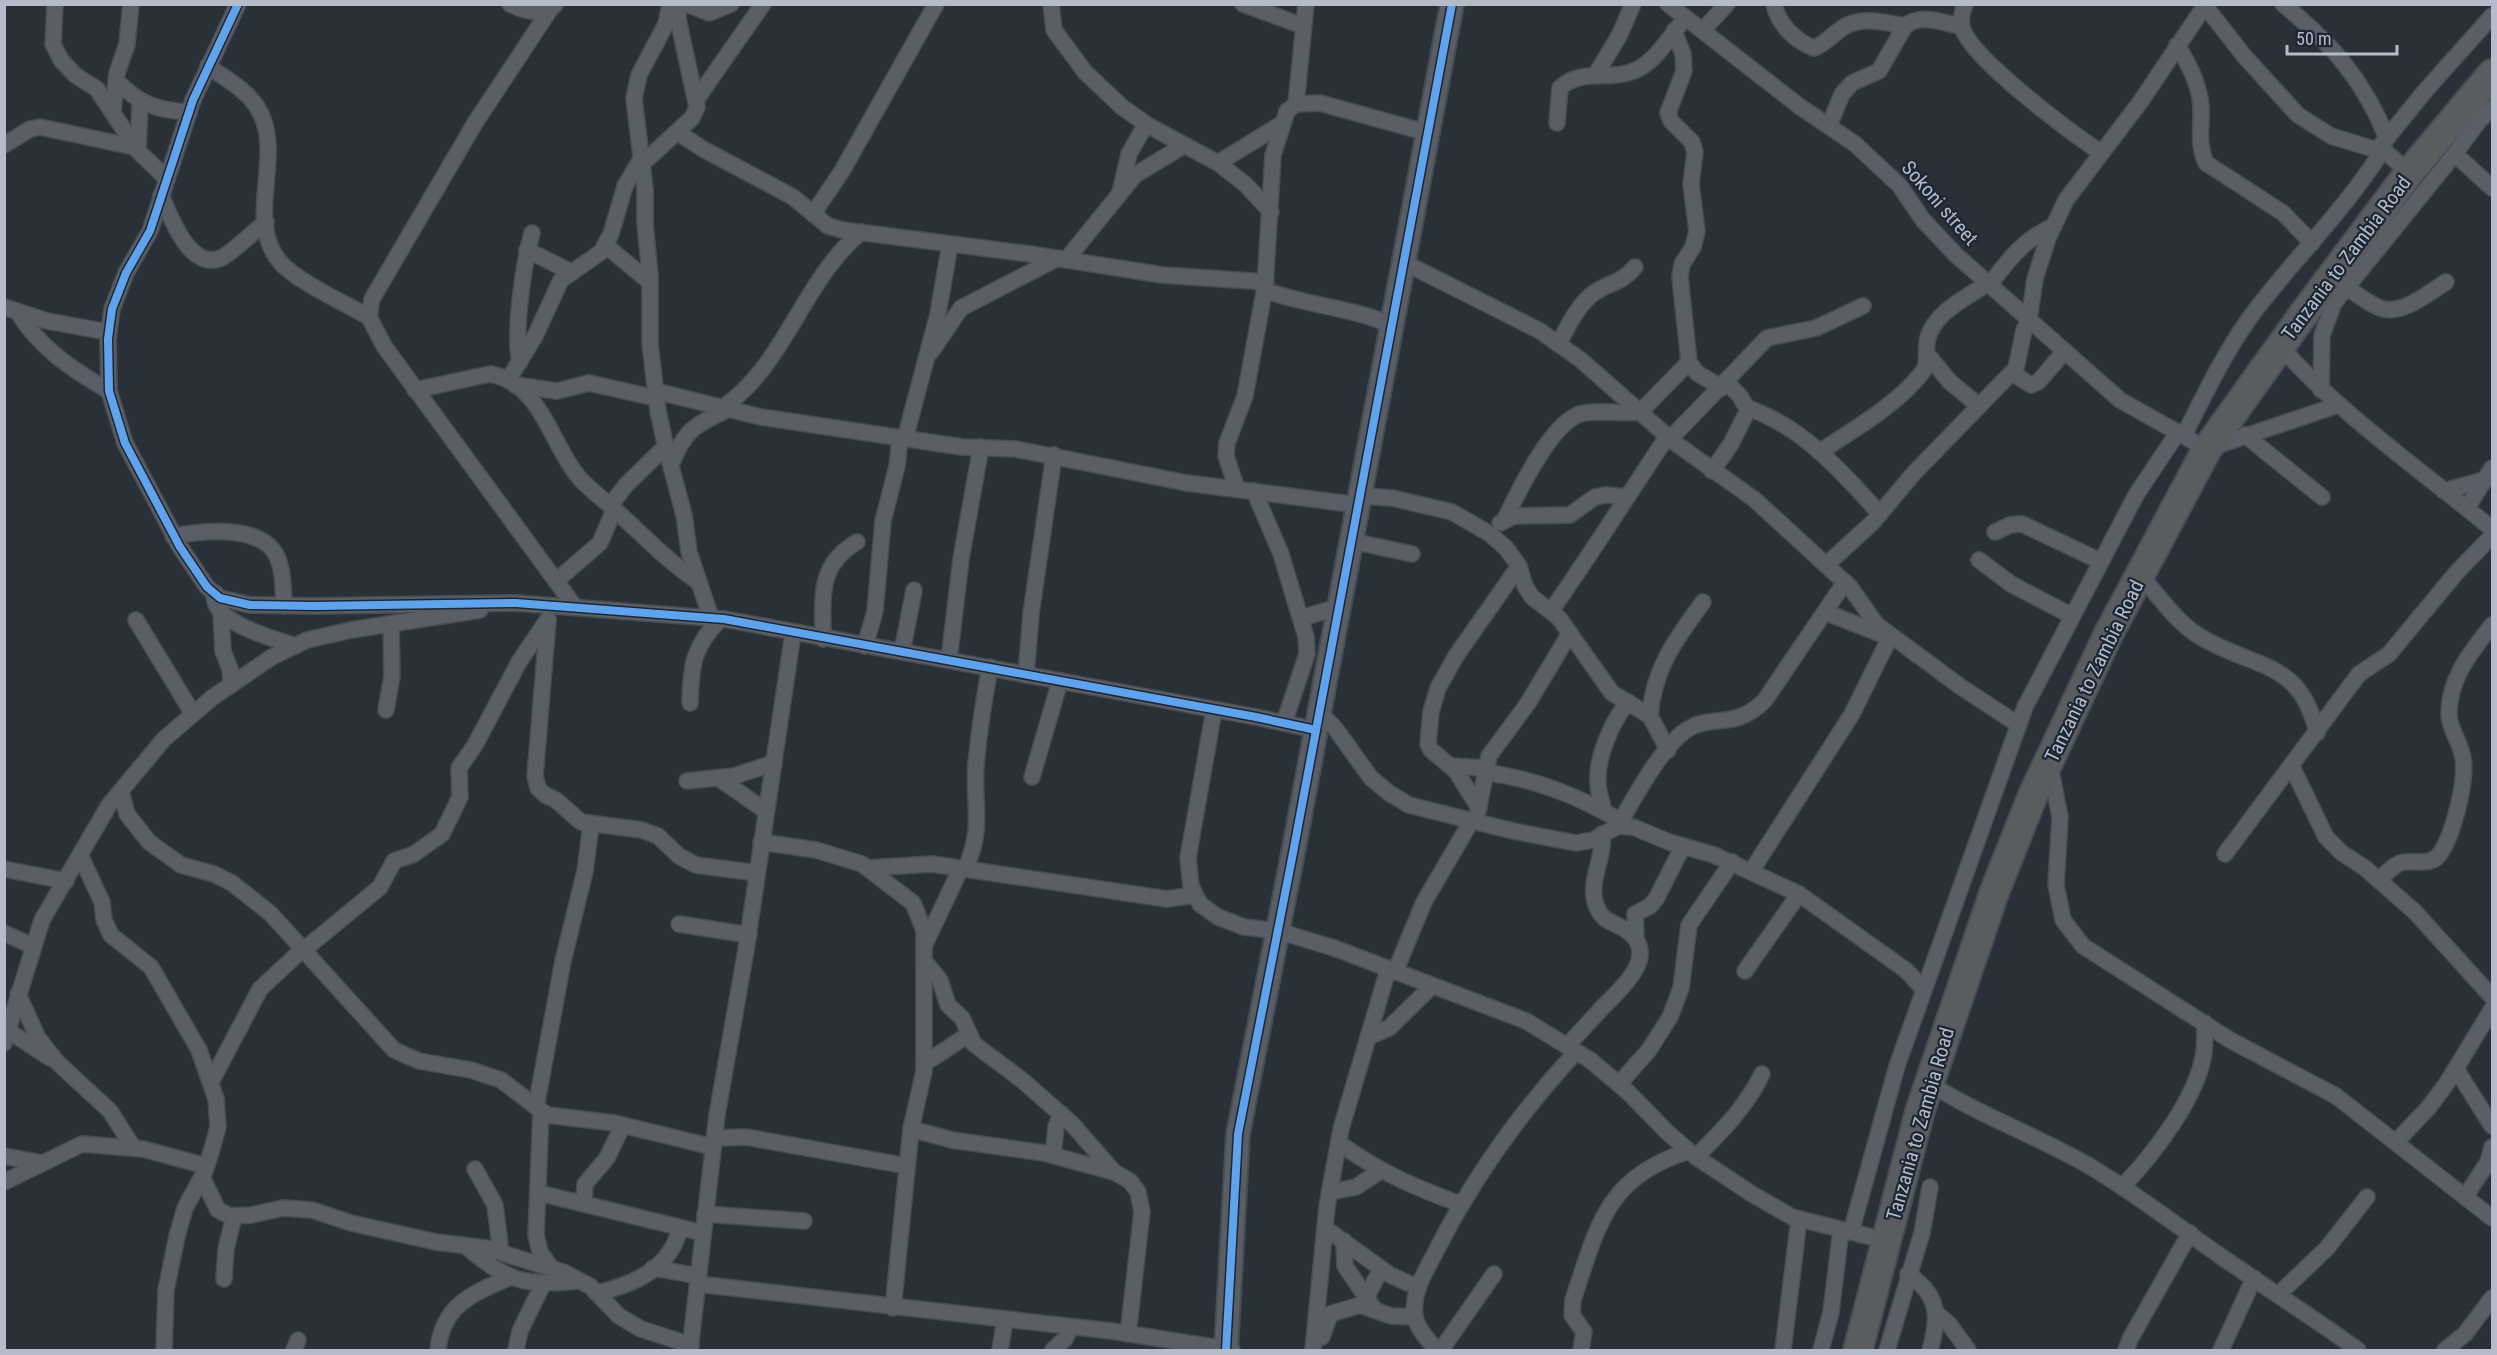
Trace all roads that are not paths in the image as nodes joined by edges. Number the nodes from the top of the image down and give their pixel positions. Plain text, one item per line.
1 (55, 4) edge
2 (131, 4) edge
3 (238, 4) edge
4 (510, 4) edge
5 (670, 4) edge
6 (678, 4) edge
7 (687, 4) edge
8 (731, 4) edge
9 (763, 4) edge
10 (936, 4) edge
11 (1051, 4) edge
12 (1243, 4) edge
13 (1306, 4) edge
14 (1452, 4) edge
15 (1633, 4) edge
16 (1668, 4) edge
17 (1727, 4) edge
18 (1774, 4) edge
19 (1965, 4) edge
20 (2186, 4) edge
21 (2283, 4) edge
22 (554, 6) edge
23 (2203, 8) edge
24 (2493, 16) edge
25 (1686, 17) junction
26 (1303, 26) junction
27 (1905, 26) junction
28 (1961, 26) junction
29 (1703, 30) junction
30 (1674, 31) junction
31 (2177, 45) junction
32 (208, 66) junction
33 (1596, 74) junction
34 (2493, 74) edge
35 (116, 80) junction
36 (696, 100) junction
37 (140, 102) junction
38 (1296, 104) junction
39 (2493, 108) edge
40 (113, 112) junction
41 (189, 112) junction
42 (1557, 123) dead end
43 (1146, 124) junction
44 (1280, 125) junction
45 (1829, 126) junction
46 (677, 132) junction
47 (1428, 133) junction
48 (4, 145) edge
49 (1183, 146) junction
50 (2382, 146) junction
51 (136, 149) junction
52 (2102, 153) junction
53 (2455, 154) junction
54 (643, 160) junction
55 (1218, 164) junction
56 (2409, 173) junction
57 (167, 179) junction
58 (2493, 188) edge
59 (161, 195) junction
60 (1119, 195) junction
61 (1271, 212) junction
62 (813, 214) junction
63 (266, 222) junction
64 (2054, 226) junction
65 (861, 232) junction
66 (532, 233) dead end
67 (950, 243) junction
68 (2312, 243) junction
69 (605, 244) junction
70 (527, 250) junction
71 (1062, 259) junction
72 (1405, 263) junction
73 (1635, 267) dead end
74 (571, 272) junction
75 (650, 282) junction
76 (2446, 282) dead end
77 (1988, 285) junction
78 (1265, 286) junction
79 (2347, 288) junction
80 (1863, 306) dead end
81 (11, 309) edge
82 (369, 317) junction
83 (2029, 320) junction
84 (1393, 326) junction
85 (108, 332) junction
86 (1558, 344) junction
87 (2280, 346) junction
88 (2065, 351) junction
89 (1928, 354) junction
90 (926, 359) junction
91 (520, 362) junction
92 (1689, 362) junction
93 (2012, 373) junction
94 (511, 383) junction
95 (1724, 386) junction
96 (415, 390) junction
97 (2321, 390) junction
98 (109, 391) junction
99 (656, 395) junction
100 (2338, 405) junction
101 (1979, 406) junction
102 (1748, 408) junction
103 (724, 410) junction
104 (1640, 412) junction
105 (2245, 435) junction
106 (902, 438) junction
107 (1669, 438) junction
108 (2190, 439) junction
109 (665, 447) junction
110 (981, 447) junction
111 (1820, 452) junction
112 (1054, 455) junction
113 (671, 465) junction
114 (1712, 471) junction
115 (2488, 474) edge
116 (1237, 489) junction
117 (1254, 491) junction
118 (2444, 491) junction
119 (1626, 497) junction
120 (2322, 497) dead end
121 (1359, 501) junction
122 (612, 508) junction
123 (2468, 508) junction
124 (1880, 514) junction
125 (1505, 519) junction
126 (2493, 529) edge
127 (1995, 532) dead end
128 (1490, 534) junction
129 (173, 536) junction
130 (2493, 536) edge
131 (1352, 541) junction
132 (858, 542) dead end
133 (1412, 554) dead end
134 (1979, 560) dead end
135 (2100, 561) junction
136 (1826, 565) junction
137 (1520, 566) junction
138 (2141, 576) junction
139 (556, 581) junction
140 (698, 581) junction
141 (1845, 582) junction
142 (914, 590) dead end
143 (215, 593) junction
144 (1703, 602) dead end
145 (524, 603) junction
146 (285, 606) junction
147 (575, 607) junction
148 (1339, 607) junction
149 (1551, 611) junction
150 (548, 612) junction
151 (1825, 612) junction
152 (221, 614) junction
153 (2072, 616) junction
154 (715, 618) junction
155 (1301, 618) junction
156 (136, 620) dead end
157 (391, 624) junction
158 (2493, 625) edge
159 (793, 633) junction
160 (1570, 633) junction
161 (1891, 637) junction
162 (823, 639) junction
163 (296, 646) junction
164 (865, 646) junction
165 (902, 652) junction
166 (949, 660) junction
167 (990, 667) junction
168 (1026, 675) junction
169 (1060, 681) junction
170 (231, 685) junction
171 (1628, 702) junction
172 (690, 703) dead end
173 (386, 710) dead end
174 (1214, 710) junction
175 (193, 714) junction
176 (1650, 716) junction
177 (1318, 721) junction
178 (1284, 723) junction
179 (2019, 725) junction
180 (2317, 733) junction
181 (1668, 750) junction
182 (2049, 760) junction
183 (774, 763) junction
184 (1451, 766) junction
185 (2292, 767) junction
186 (1485, 770) junction
187 (1032, 777) dead end
188 (720, 779) junction
189 (687, 781) dead end
190 (122, 791) junction
191 (766, 811) junction
192 (1604, 811) junction
193 (1476, 816) junction
194 (1619, 823) junction
195 (591, 825) junction
196 (1602, 834) junction
197 (761, 842) junction
198 (1683, 846) junction
199 (2225, 854) dead end
200 (81, 857) junction
201 (1732, 862) junction
202 (868, 868) junction
203 (964, 868) junction
204 (4, 869) edge
205 (1752, 870) junction
206 (757, 873) junction
207 (66, 881) junction
208 (2379, 881) junction
209 (1798, 894) junction
210 (1195, 895) junction
211 (679, 924) dead end
212 (1278, 931) junction
213 (4, 933) edge
214 (748, 935) junction
215 (1636, 939) junction
216 (925, 944) junction
217 (33, 946) junction
218 (304, 948) junction
219 (925, 962) junction
220 (1392, 971) junction
221 (1745, 971) dead end
222 (1432, 986) junction
223 (1924, 990) junction
224 (18, 994) junction
225 (2493, 997) edge
226 (2493, 1010) edge
227 (2205, 1023) junction
228 (6, 1035) edge
229 (969, 1035) junction
230 (1368, 1036) junction
231 (1571, 1049) junction
232 (55, 1060) junction
233 (925, 1063) junction
234 (2456, 1069) junction
235 (1762, 1074) dead end
236 (211, 1082) junction
237 (1929, 1083) junction
238 (1619, 1084) junction
239 (538, 1109) junction
240 (1061, 1114) junction
241 (623, 1125) junction
242 (2493, 1126) edge
243 (910, 1129) junction
244 (714, 1142) junction
245 (2396, 1142) junction
246 (1339, 1143) junction
247 (133, 1147) junction
248 (2493, 1147) edge
249 (1693, 1154) junction
250 (1053, 1155) junction
251 (4, 1156) edge
252 (42, 1163) junction
253 (908, 1166) junction
254 (475, 1169) dead end
255 (1380, 1171) junction
256 (204, 1172) junction
257 (1114, 1172) junction
258 (4, 1182) edge
259 (1930, 1187) dead end
260 (2122, 1187) junction
261 (1330, 1192) junction
262 (539, 1193) junction
263 (2367, 1197) dead end
264 (2465, 1197) junction
265 (584, 1203) junction
266 (1460, 1204) junction
267 (705, 1214) junction
268 (234, 1216) junction
269 (2493, 1218) edge
270 (1798, 1219) junction
271 (804, 1221) dead end
272 (1325, 1227) junction
273 (681, 1228) junction
274 (1846, 1231) junction
275 (703, 1233) junction
276 (2190, 1233) junction
277 (1344, 1241) junction
278 (1887, 1241) junction
279 (466, 1246) junction
280 (501, 1253) junction
281 (653, 1268) junction
282 (552, 1269) junction
283 (1381, 1269) junction
284 (1494, 1274) dead end
285 (1908, 1274) junction
286 (511, 1277) junction
287 (2254, 1278) junction
288 (224, 1279) dead end
289 (698, 1280) junction
290 (579, 1281) junction
291 (543, 1284) junction
292 (1417, 1287) junction
293 (598, 1293) junction
294 (2279, 1294) junction
295 (1367, 1296) junction
296 (2493, 1298) edge
297 (894, 1308) junction
298 (1375, 1310) junction
299 (1935, 1312) junction
300 (1415, 1317) junction
301 (1005, 1320) junction
302 (1071, 1327) junction
303 (1128, 1334) junction
304 (1314, 1346) edge
305 (691, 1348) edge
306 (1781, 1348) edge
307 (164, 1350) edge
308 (438, 1350) edge
309 (516, 1350) edge
310 (1000, 1350) edge
311 (1053, 1350) edge
312 (1228, 1350) edge
313 (1439, 1350) edge
314 (1581, 1350) edge
315 (1821, 1350) edge
316 (1858, 1350) edge
317 (1887, 1350) edge
318 (1930, 1350) edge
319 (1968, 1350) edge
320 (2126, 1350) edge
321 (2221, 1350) edge
322 (2358, 1350) edge
323 (2445, 1350) edge

1 - 40 street
2 - 35 street
3 - 32 street
4 - 22 street
5 - 54 street
6 - 36 street
7 - 8 street
9 - 36 street
10 - 62 street
11 - 43 street
12 - 26 street
13 - 26 street
14 - 47 street
15 - 33 street
16 - 25 street, Sokoni street
17 - 29 street
18 - 27 street
19 - 28 street
20 - 23 street
21 - 50 street
22 - 82 street
23 - 31 street
23 - 50 street
24 - 50 street
25 - 29 street, Sokoni street
25 - 30 street
26 - 38 street
27 - 28 street
27 - 45 street
28 - 52 street
29 - 45 street, Sokoni street
30 - 33 street
30 - 92 street
31 - 52 street
31 - 68 street
32 - 41 street
32 - 63 street
33 - 42 street
34 - 56 highway, Tanzania to Zambia Road
35 - 37 street
35 - 40 street
36 - 46 street
37 - 41 street
37 - 51 street
38 - 44 street
38 - 47 street
39 - 53 street
40 - 51 street
41 - 57 street
43 - 49 street
43 - 60 street
44 - 55 street
44 - 61 street
45 - 77 street, Sokoni street
46 - 54 street
46 - 62 street
47 - 72 street
48 - 51 street
49 - 55 street
49 - 60 street
50 - 56 street
50 - 68 street
51 - 57 street
52 - 64 street
53 - 58 street
53 - 79 street
54 - 69 street
54 - 75 street
55 - 61 street
56 - 87 highway, Tanzania to Zambia Road
57 - 59 street
59 - 63 street
59 - 85 street
60 - 71 street
61 - 78 street
62 - 65 street
63 - 82 street
64 - 77 street
64 - 83 street
65 - 67 street
65 - 103 street
66 - 70 street
67 - 71 street
67 - 90 street
68 - 108 street
69 - 74 street
69 - 75 street
70 - 74 street
70 - 91 street
71 - 78 street
71 - 90 street
72 - 84 street
72 - 86 street
73 - 86 street
74 - 91 street
75 - 99 street
76 - 79 street
77 - 83 street, Sokoni street
77 - 89 street
78 - 84 street
78 - 116 street
79 - 97 street
80 - 95 street
81 - 85 street
81 - 98 street
82 - 96 street
83 - 88 street, Sokoni street
83 - 93 street
84 - 121 street
85 - 98 street
86 - 104 street
87 - 97 street
87 - 108 highway, Tanzania to Zambia Road
88 - 93 street
88 - 108 street, Sokoni street
89 - 101 street
89 - 111 street
90 - 106 street
91 - 94 street
92 - 95 street
92 - 104 street
93 - 101 street
94 - 96 street
94 - 99 street
94 - 122 street
95 - 102 street
95 - 107 street
96 - 139 street
97 - 100 street
98 - 129 street
99 - 103 street
99 - 109 street
100 - 105 street
100 - 118 street
101 - 124 street
102 - 111 street
102 - 114 street
103 - 106 street
103 - 113 street
104 - 107 street
104 - 125 street
105 - 108 street
105 - 120 street
106 - 110 street
106 - 164 street
107 - 114 street
107 - 119 street
108 - 135 street
108 - 138 highway, Tanzania to Zambia Road
109 - 113 street
109 - 122 street
110 - 112 street
110 - 166 street
111 - 124 street
112 - 116 street
112 - 168 street
113 - 140 street
114 - 136 street
115 - 118 street
115 - 123 street
116 - 117 street
117 - 121 street
117 - 155 street
118 - 123 street
119 - 125 street
119 - 149 street
121 - 128 street
121 - 131 street
122 - 139 street
122 - 140 street
123 - 126 street
124 - 136 street
125 - 128 street
127 - 135 street
128 - 137 street
129 - 143 street
129 - 146 street
130 - 180 street
131 - 133 street
131 - 148 street
132 - 162 street
134 - 153 street
135 - 153 street
136 - 141 street
137 - 149 street
137 - 184 street
138 - 180 street
138 - 182 highway, Tanzania to Zambia Road
139 - 147 street
140 - 154 street
141 - 151 street
141 - 161 street
142 - 165 street
143 - 146 street
143 - 152 street
144 - 176 street
145 - 146 street
145 - 150 street
145 - 157 street
147 - 150 street
147 - 154 street
148 - 155 street
148 - 177 street
149 - 160 street
150 - 195 street
150 - 218 street
151 - 161 street
151 - 181 street
152 - 163 street
152 - 170 street
153 - 179 street
154 - 159 street
154 - 172 street
155 - 178 street
156 - 175 street
157 - 163 street
157 - 173 street
158 - 208 street
159 - 162 street
159 - 183 street
160 - 171 street
160 - 186 street
161 - 179 street
161 - 205 street
162 - 164 street
163 - 170 street
164 - 165 street
165 - 166 street
166 - 167 street
167 - 168 street
167 - 203 street
168 - 169 street
169 - 174 street
169 - 187 street
170 - 175 street
171 - 176 street
171 - 192 street
174 - 178 street
174 - 210 street
175 - 190 street
176 - 181 street
177 - 178 street
177 - 193 street
177 - 212 street
179 - 223 street
180 - 185 street
181 - 194 street
182 - 227 street
182 - 237 highway, Tanzania to Zambia Road
183 - 188 street
183 - 191 street
184 - 186 street
184 - 193 street
185 - 199 street
185 - 208 street
186 - 192 street
186 - 193 street
188 - 189 street
188 - 191 street
190 - 200 street
190 - 218 street
191 - 197 street
192 - 194 street
193 - 196 street
193 - 220 street
194 - 196 street
194 - 198 street
195 - 206 street
195 - 239 street
196 - 215 street
197 - 202 street
197 - 206 street
198 - 201 street
198 - 215 street
200 - 207 street
200 - 236 street
201 - 205 street
201 - 238 street
202 - 203 street
202 - 216 street
203 - 210 street
203 - 216 street
204 - 207 street
205 - 209 street
206 - 214 street
207 - 217 street
208 - 225 street
209 - 221 street
209 - 223 street
210 - 212 street
211 - 214 street
212 - 220 street
212 - 312 street
213 - 217 street
214 - 244 street
215 - 231 street
216 - 219 street
217 - 224 street
218 - 236 street
218 - 239 street
219 - 229 street
219 - 233 street
220 - 222 street
220 - 230 street
222 - 230 street
222 - 231 street
223 - 274 street
224 - 228 street
224 - 232 street
226 - 234 street
227 - 245 street
227 - 260 street
228 - 232 street
229 - 233 street
229 - 240 street
230 - 246 street
231 - 238 street
231 - 266 street
232 - 247 street
233 - 243 street
234 - 242 street
234 - 245 street
235 - 249 street
236 - 256 street
237 - 260 street
237 - 278 highway, Tanzania to Zambia Road
238 - 249 street
239 - 241 street
239 - 262 street
240 - 250 street
240 - 257 street
241 - 244 street
241 - 265 street
243 - 250 street
243 - 253 street
244 - 253 street
244 - 267 street
245 - 264 street
246 - 255 street
246 - 261 street
247 - 252 street
247 - 256 street
248 - 264 street
249 - 270 street
249 - 314 street
250 - 257 street
251 - 252 street
252 - 258 street
253 - 297 street
254 - 280 street
255 - 261 street
255 - 266 street
256 - 268 street
256 - 307 street
257 - 303 street
259 - 285 street
260 - 276 street
261 - 272 street
262 - 265 street
262 - 282 street
263 - 294 street
264 - 269 street
265 - 273 street
266 - 292 street
267 - 271 street
267 - 275 street
268 - 279 street
268 - 288 street
270 - 274 street
270 - 306 street
272 - 277 street
272 - 304 street
273 - 275 street
273 - 281 street
274 - 278 street
274 - 315 street
275 - 289 street
276 - 287 street
276 - 320 street
277 - 283 street
277 - 295 street
278 - 316 highway, Tanzania to Zambia Road
279 - 280 street
279 - 286 street
280 - 282 street
281 - 289 street
281 - 293 street
282 - 290 street
283 - 292 street
283 - 295 street
284 - 313 street
285 - 299 street
285 - 317 street
286 - 291 street
286 - 308 street
287 - 294 street
287 - 321 street
289 - 297 street
289 - 305 street
290 - 291 street
290 - 293 street
291 - 309 street
292 - 300 street
293 - 305 street
294 - 322 street
295 - 298 street
296 - 323 street
297 - 301 street
298 - 300 street
298 - 304 street
299 - 318 street
299 - 319 street
300 - 313 street
301 - 302 street
301 - 310 street
302 - 303 street
302 - 311 street
303 - 312 street

